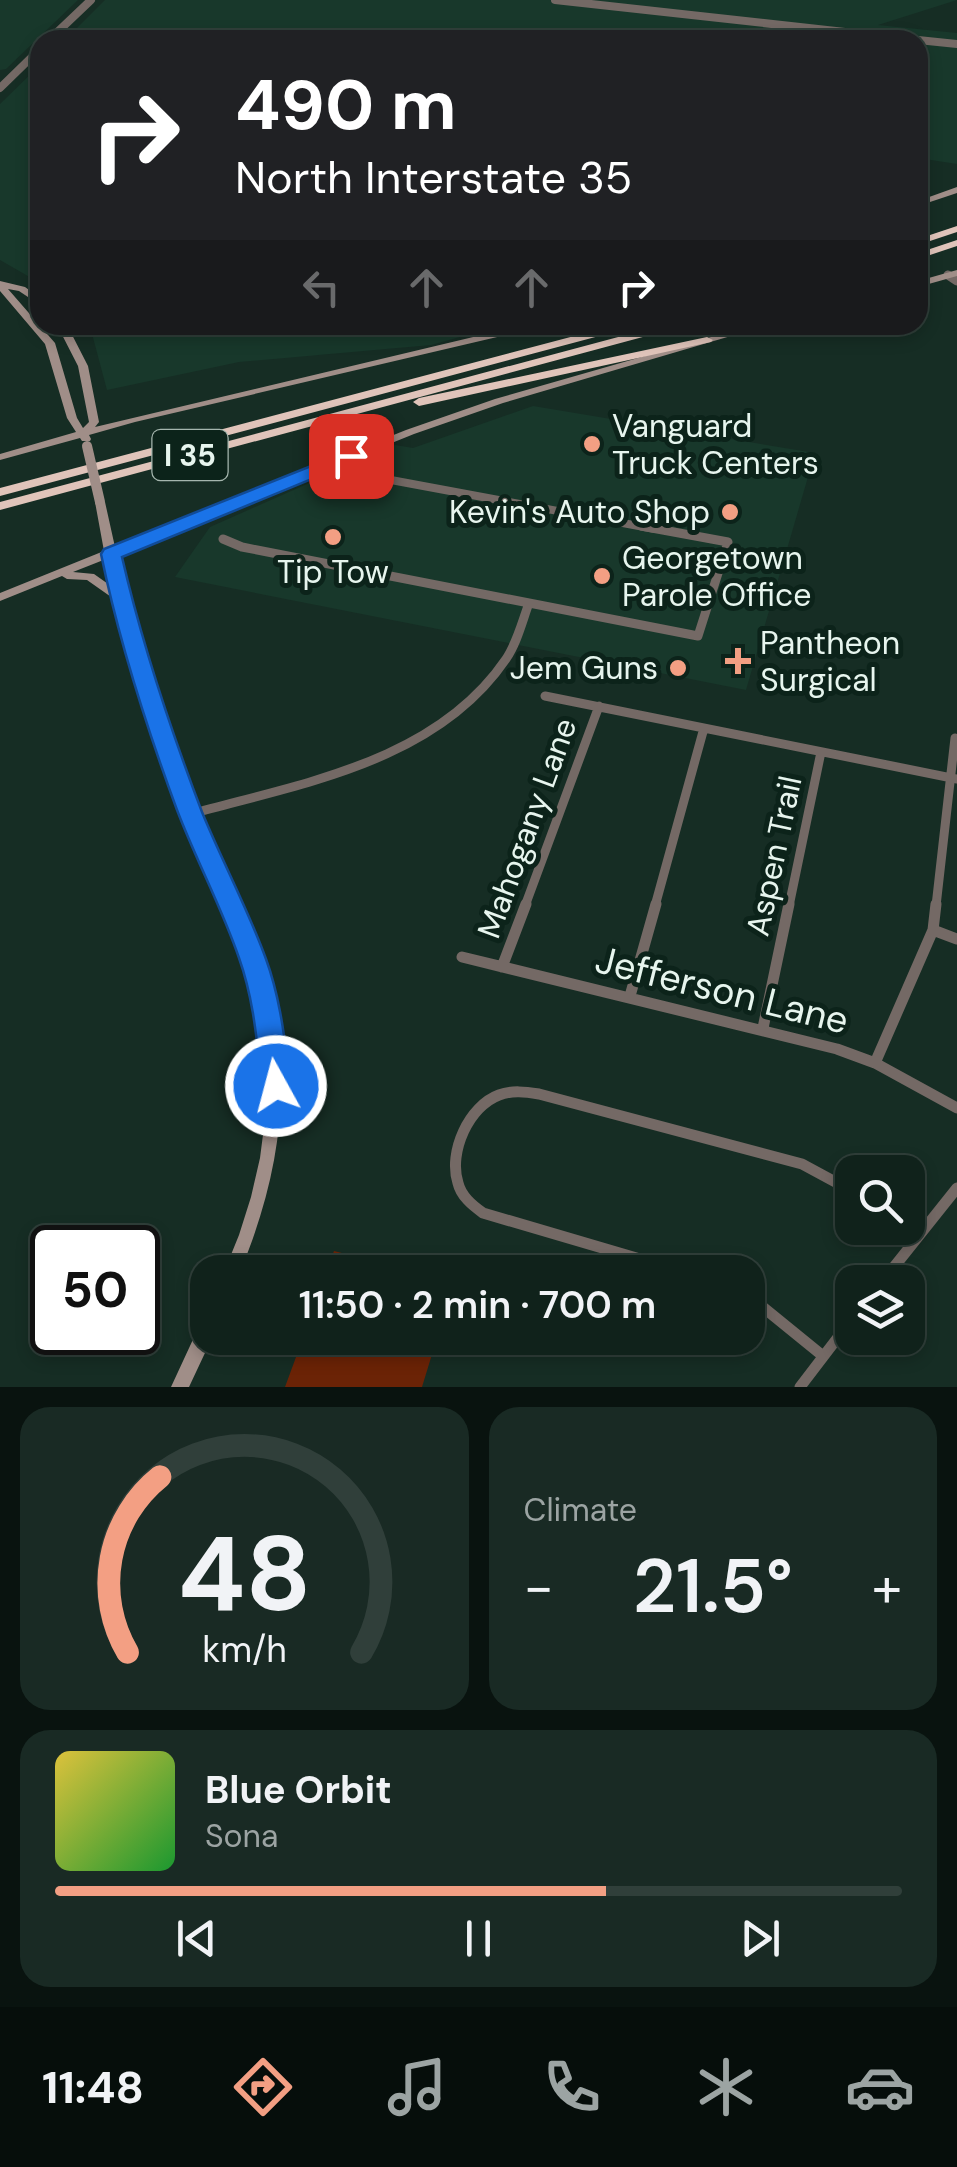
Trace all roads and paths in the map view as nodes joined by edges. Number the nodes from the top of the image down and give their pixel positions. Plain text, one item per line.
1 (90, 0) edge
2 (555, 0) edge
3 (59, 30) edge
4 (826, 30) edge
5 (928, 41) edge
6 (957, 44) edge
7 (30, 58) edge
8 (25, 63) junction
9 (30, 63) edge
10 (0, 74) edge
11 (13, 75) junction
12 (0, 88) edge
13 (957, 190) edge
14 (928, 200) edge
15 (957, 229) edge
16 (928, 239) edge
17 (957, 247) edge
18 (928, 255) edge
19 (954, 276) edge
20 (928, 282) edge
21 (0, 284) edge
22 (30, 295) edge
23 (30, 319) edge
24 (44, 335) edge
25 (68, 335) edge
26 (493, 335) edge
27 (593, 335) edge
28 (639, 335) edge
29 (726, 335) edge
30 (707, 340) junction
31 (380, 405) junction
32 (93, 414) junction
33 (132, 420) junction
34 (84, 433) junction
35 (139, 456) junction
36 (0, 457) edge
37 (321, 467) junction
38 (0, 483) edge
39 (0, 492) edge
40 (0, 506) edge
41 (223, 540) dead end
42 (111, 554) junction
43 (55, 576) junction
44 (0, 597) edge
45 (121, 599) junction
46 (529, 603) junction
47 (546, 696) dead end
48 (599, 706) junction
49 (704, 728) junction
50 (955, 738) edge
51 (822, 752) junction
52 (954, 779) edge
53 (191, 814) junction
54 (934, 930) junction
55 (957, 938) edge
56 (462, 958) dead end
57 (502, 967) junction
58 (630, 996) junction
59 (763, 1028) junction
60 (875, 1063) junction
61 (957, 1108) edge
62 (835, 1181) edge
63 (957, 1188) edge
64 (925, 1229) edge
65 (912, 1245) edge
66 (240, 1255) edge
67 (624, 1255) edge
68 (896, 1265) edge
69 (765, 1309) edge
70 (835, 1341) edge
71 (195, 1355) edge
72 (823, 1356) junction
73 (180, 1387) edge
74 (800, 1387) edge

1 - 3 street
2 - 4 street
5 - 6 street
7 - 8 street
8 - 9 street
8 - 11 street
10 - 11 street
11 - 12 street
13 - 14 main road
15 - 16 highway
17 - 18 highway
19 - 20 main road
21 - 22 main road
21 - 23 main road
24 - 34 main road
25 - 32 main road
26 - 33 main road
27 - 35 highway, I 35
28 - 31 highway, I 35
29 - 30 main road
30 - 31 highway
30 - 37 main road
31 - 40 highway, I 35
32 - 33 main road
32 - 34 main road
33 - 34 main road
34 - 36 main road
34 - 42 main road, bridge
35 - 38 highway
35 - 39 highway, I 35
37 - 42 main road
37 - 46 street
41 - 46 street
42 - 43 main road
42 - 45 main road
43 - 44 main road
43 - 45 main road
45 - 53 main road
46 - 53 street
47 - 48 street
48 - 49 street
48 - 57 street, Mahogany Lane
49 - 51 street
49 - 58 street
50 - 52 street
51 - 52 street
51 - 59 street, Aspen Trail
52 - 54 street
53 - 66 main road
54 - 55 street
54 - 60 street
56 - 57 street, Jefferson Lane
57 - 58 street, Jefferson Lane
58 - 59 street, Jefferson Lane
59 - 60 street, Jefferson Lane
60 - 61 street, Jefferson Lane
62 - 67 street
63 - 64 street
65 - 68 street
69 - 72 street
70 - 72 street
71 - 73 main road
72 - 74 street

